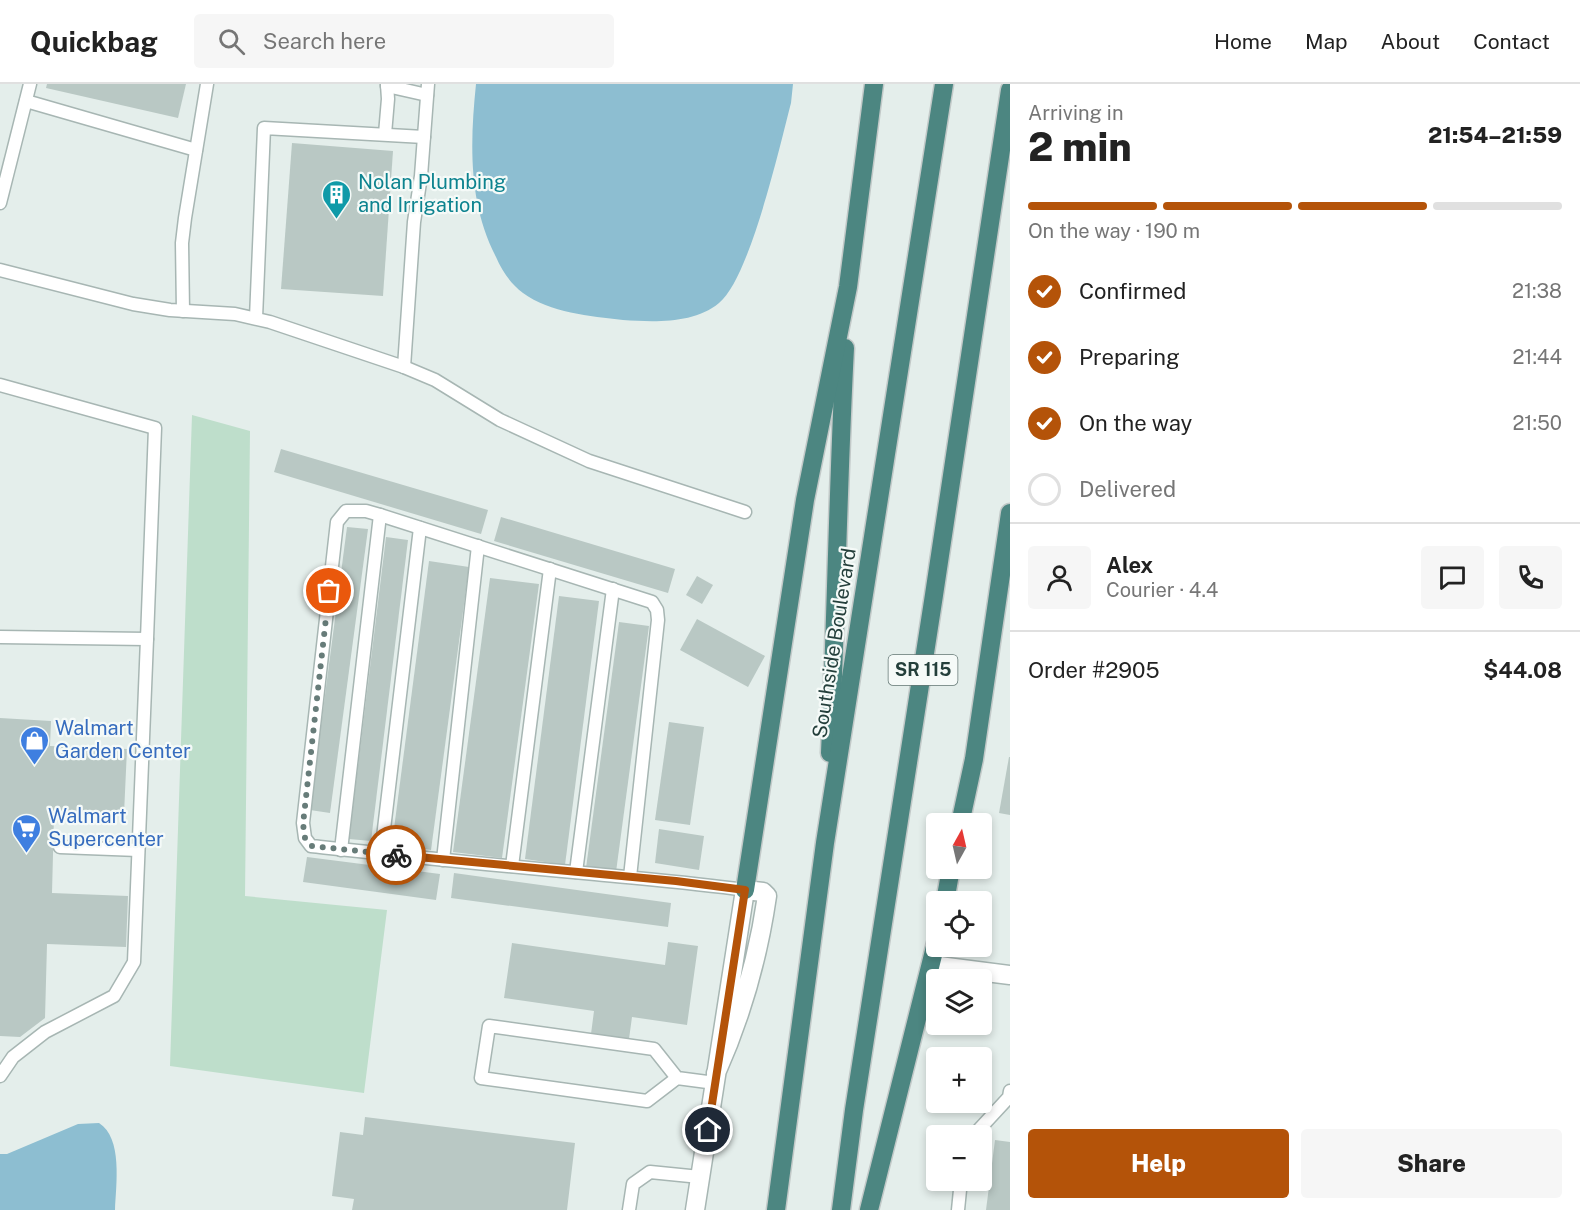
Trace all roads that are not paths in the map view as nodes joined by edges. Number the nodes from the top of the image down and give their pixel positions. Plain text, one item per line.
1 (30, 84) edge
2 (207, 84) edge
3 (944, 84) edge
4 (387, 85) edge
5 (874, 87) edge
6 (428, 90) edge
7 (1010, 90) edge
8 (26, 101) junction
9 (386, 134) junction
10 (424, 137) junction
11 (196, 150) junction
12 (0, 203) edge
13 (0, 270) edge
14 (848, 287) junction
15 (183, 311) junction
16 (256, 318) junction
17 (404, 367) junction
18 (0, 385) edge
19 (745, 512) dead end
20 (1010, 513) edge
21 (380, 515) junction
22 (420, 528) junction
23 (478, 546) junction
24 (550, 569) junction
25 (613, 589) junction
26 (0, 637) edge
27 (147, 639) junction
28 (962, 813) edge
29 (825, 843) junction
30 (60, 847) dead end
31 (138, 850) junction
32 (341, 850) junction
33 (381, 854) junction
34 (442, 860) junction
35 (512, 866) junction
36 (576, 872) junction
37 (630, 877) junction
38 (745, 890) junction
39 (933, 957) edge
40 (931, 965) junction
41 (1010, 975) edge
42 (0, 1076) edge
43 (677, 1078) junction
44 (716, 1078) junction
45 (1010, 1091) edge
46 (983, 1125) edge
47 (700, 1177) junction
48 (960, 1191) edge
49 (629, 1210) edge
50 (695, 1210) edge
51 (776, 1210) edge
52 (841, 1210) edge
53 (869, 1210) edge
54 (958, 1210) edge

1 - 8 lane
2 - 11 lane
3 - 29 highway, Southside Boulevard
4 - 6 lane
4 - 9 lane
5 - 14 highway
6 - 10 lane
7 - 52 highway, SR 115
8 - 11 lane
8 - 12 lane
9 - 10 lane
9 - 16 lane
10 - 17 lane
11 - 15 lane
13 - 15 lane
14 - 29 highway
14 - 38 highway
15 - 16 lane
16 - 17 lane
17 - 19 lane
18 - 27 lane
20 - 28 highway
21 - 22 lane
21 - 32 lane
21 - 32 lane
22 - 23 lane
22 - 33 lane
23 - 24 lane
23 - 34 lane
24 - 25 lane
24 - 35 lane
25 - 36 lane
25 - 37 lane
26 - 27 lane
27 - 31 lane
29 - 51 highway, Southside Boulevard
30 - 31 lane
31 - 42 lane
32 - 33 lane
33 - 34 lane
34 - 35 lane
35 - 36 lane
36 - 37 lane
37 - 38 lane
38 - 44 street
39 - 40 highway
40 - 41 street
40 - 53 highway
43 - 43 lane
43 - 44 lane
44 - 47 street
45 - 46 lane
47 - 49 lane
47 - 50 street
48 - 54 lane

